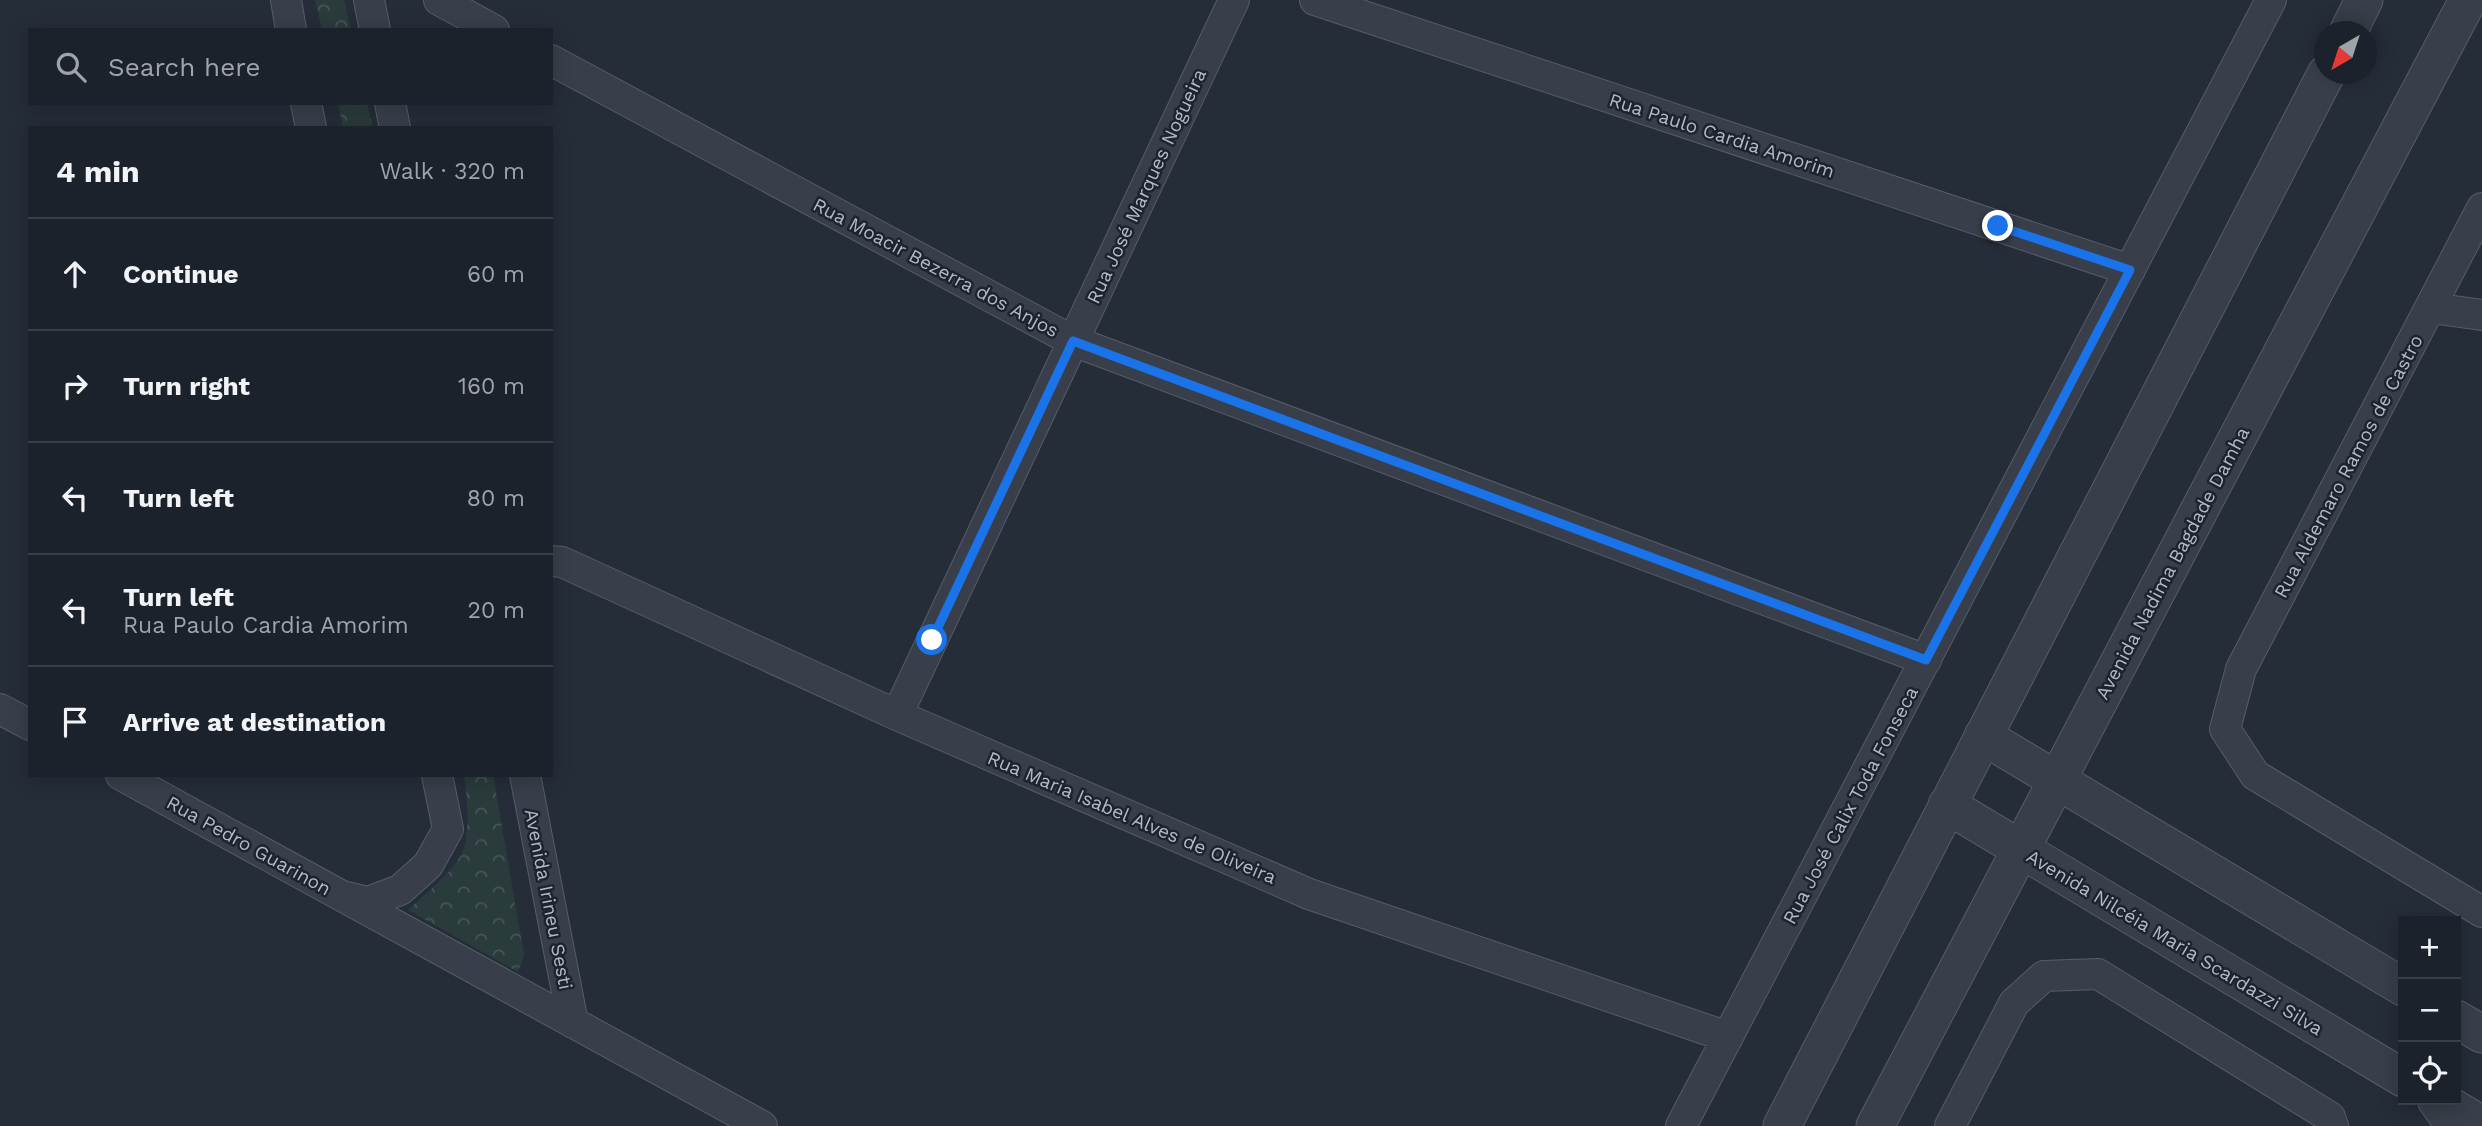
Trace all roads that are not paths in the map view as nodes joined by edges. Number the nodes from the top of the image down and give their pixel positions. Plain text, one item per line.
1 (286, 0) edge
2 (369, 0) edge
3 (439, 0) edge
4 (1234, 0) edge
5 (1315, 0) edge
6 (2272, 0) edge
7 (2364, 0) edge
8 (2468, 0) edge
9 (2354, 21) edge
10 (291, 28) edge
11 (376, 28) edge
12 (490, 28) edge
13 (553, 61) edge
14 (2321, 84) edge
15 (306, 105) edge
16 (390, 105) edge
17 (311, 126) edge
18 (395, 126) edge
19 (2482, 208) edge
20 (2130, 270) junction
21 (2431, 308) junction
22 (2482, 315) edge
23 (1073, 341) junction
24 (553, 561) edge
25 (1926, 660) junction
26 (0, 709) edge
27 (897, 715) junction
28 (28, 724) edge
29 (1983, 736) junction
30 (125, 777) edge
31 (437, 777) edge
32 (525, 777) edge
33 (2058, 781) junction
34 (1947, 805) junction
35 (2021, 850) junction
36 (340, 895) junction
37 (2482, 912) edge
38 (2398, 984) edge
39 (2461, 1021) edge
40 (573, 1023) junction
41 (2482, 1034) edge
42 (1728, 1037) junction
43 (2398, 1075) edge
44 (2427, 1105) edge
45 (2448, 1105) edge
46 (2482, 1125) edge
47 (762, 1126) edge
48 (1681, 1126) edge
49 (1782, 1126) edge
50 (1875, 1126) edge
51 (1950, 1126) edge
52 (2333, 1126) edge
53 (2442, 1126) edge

1 - 10 street
2 - 11 street
3 - 12 street
4 - 23 street, Rua José Marques Nogueira
5 - 20 street, Rua Paulo Cardia Amorim
6 - 20 street, Rua José Calix Toda Fonseca
7 - 9 street
8 - 33 street, Avenida Nadima Bagdade Damha
13 - 23 street, Rua Moacir Bezerra dos Anjos
14 - 29 street
15 - 17 street
16 - 18 street
19 - 21 street, Rua Aldemaro Ramos de Castro
20 - 25 street, Rua José Calix Toda Fonseca
21 - 22 street
21 - 37 street, Rua Aldemaro Ramos de Castro
23 - 25 street, Rua Moacir Bezerra dos Anjos
23 - 27 street, Rua José Marques Nogueira
24 - 27 street, Rua Maria Isabel Alves de Oliveira
25 - 42 street, Rua José Calix Toda Fonseca
26 - 28 street
27 - 42 street, Rua Maria Isabel Alves de Oliveira
29 - 33 street
29 - 34 street
30 - 36 street, Rua Pedro Guarinon
31 - 36 street
32 - 40 street, Avenida Irineu Sesti
33 - 35 street, Avenida Nadima Bagdade Damha
33 - 38 street
34 - 35 street, Avenida Nilcéia Maria Scardazzi Silva
34 - 49 street
35 - 43 street, Avenida Nilcéia Maria Scardazzi Silva
35 - 50 street, Avenida Nadima Bagdade Damha
36 - 40 street, Rua Pedro Guarinon
39 - 41 street
40 - 47 street, Rua Pedro Guarinon
42 - 48 street, Rua José Calix Toda Fonseca
44 - 53 lane
45 - 46 street
51 - 52 street

